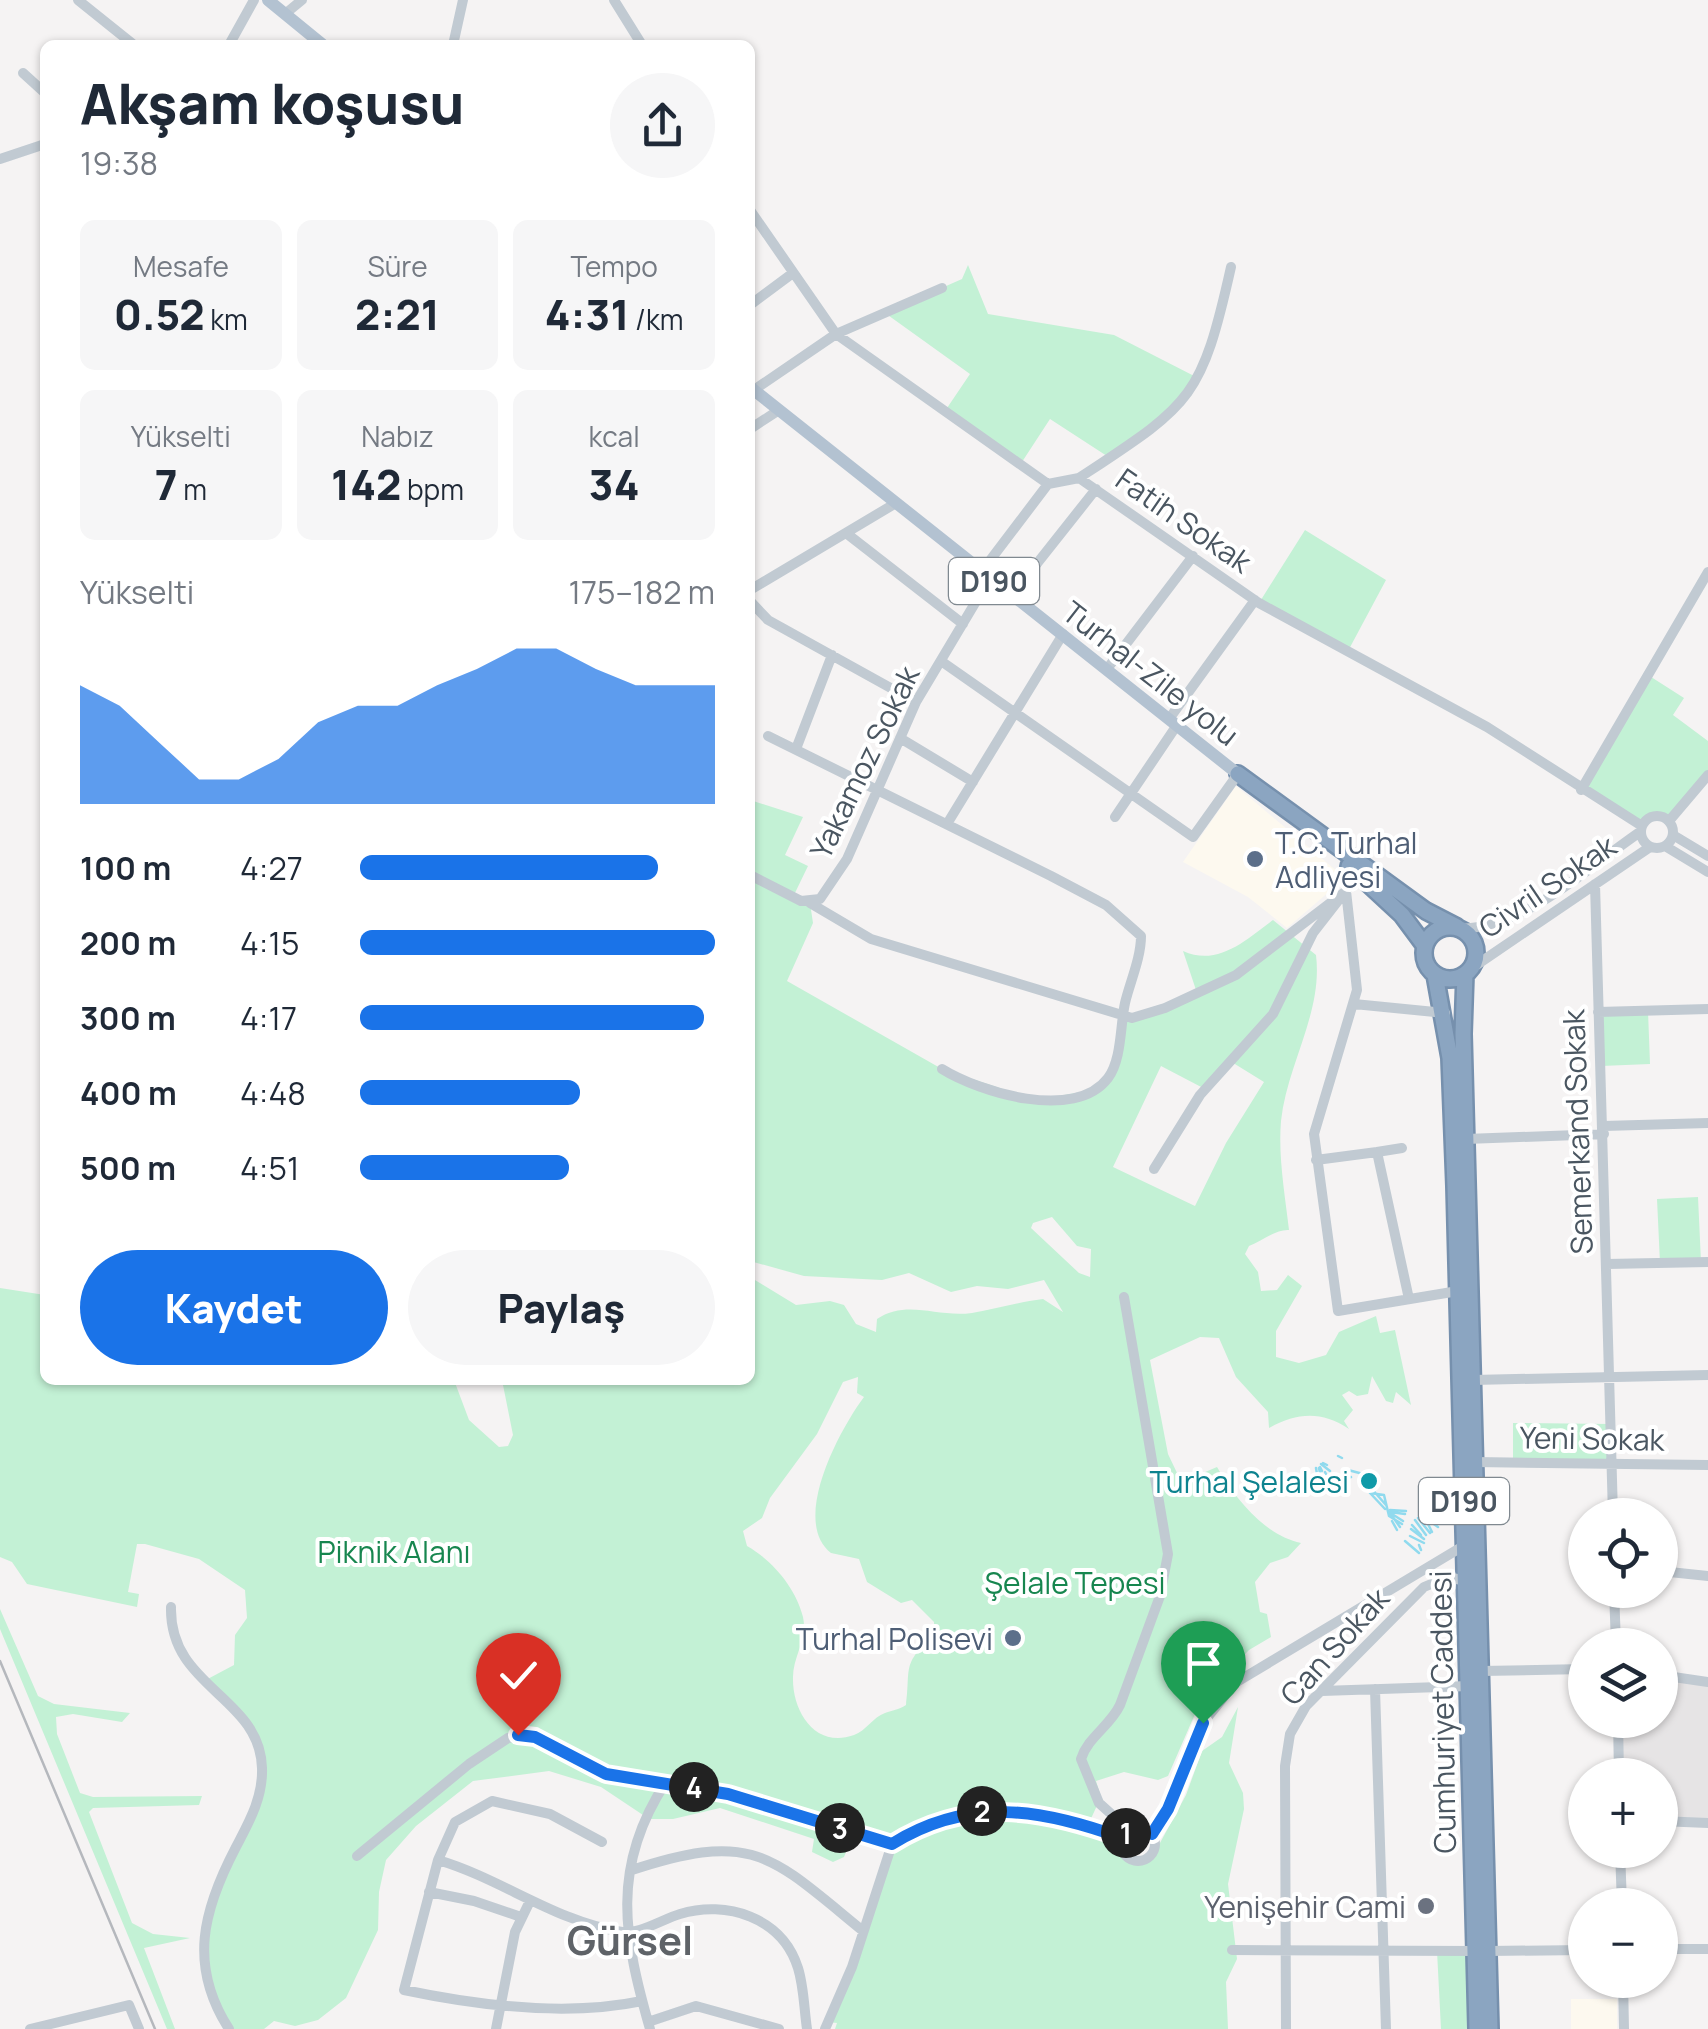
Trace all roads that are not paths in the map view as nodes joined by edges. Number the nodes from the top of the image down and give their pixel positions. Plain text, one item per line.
1 (78, 0) edge
2 (254, 0) edge
3 (268, 0) edge
4 (302, 0) edge
5 (463, 0) edge
6 (614, 0) edge
7 (285, 14) junction
8 (128, 40) edge
9 (232, 40) edge
10 (317, 40) edge
11 (455, 40) edge
12 (639, 40) edge
13 (23, 73) dead end
14 (40, 88) edge
15 (40, 146) edge
16 (0, 160) edge
17 (755, 217) edge
18 (1231, 268) dead end
19 (793, 273) junction
20 (942, 288) dead end
21 (755, 300) edge
22 (836, 334) junction
23 (755, 387) edge
24 (755, 391) edge
25 (779, 410) junction
26 (755, 426) edge
27 (1079, 478) junction
28 (1048, 484) junction
29 (1096, 490) junction
30 (896, 503) junction
31 (846, 533) junction
32 (1193, 556) junction
33 (1708, 572) edge
34 (986, 574) junction
35 (755, 587) edge
36 (1012, 595) junction
37 (1255, 600) junction
38 (755, 606) edge
39 (963, 624) junction
40 (1063, 634) junction
41 (832, 656) junction
42 (941, 661) junction
43 (1107, 669) junction
44 (916, 702) junction
45 (1014, 714) junction
46 (1173, 722) junction
47 (768, 736) dead end
48 (900, 738) junction
49 (796, 749) junction
50 (1238, 774) junction
51 (1708, 775) edge
52 (973, 782) junction
53 (878, 790) junction
54 (1581, 790) junction
55 (1132, 793) junction
56 (1115, 817) dead end
57 (1669, 821) junction
58 (948, 824) junction
59 (1641, 829) junction
60 (1673, 835) junction
61 (1665, 846) junction
62 (1650, 847) junction
63 (1708, 856) edge
64 (1708, 872) edge
65 (1358, 874) junction
66 (755, 877) edge
67 (1595, 884) junction
68 (1346, 890) junction
69 (810, 903) junction
70 (1459, 928) junction
71 (1425, 946) junction
72 (1469, 971) junction
73 (1435, 974) junction
74 (1354, 1004) junction
75 (1708, 1008) edge
76 (1598, 1012) junction
77 (1445, 1013) junction
78 (1122, 1017) junction
79 (942, 1069) dead end
80 (1708, 1123) edge
81 (1604, 1130) junction
82 (1466, 1140) junction
83 (1402, 1148) dead end
84 (1377, 1152) junction
85 (1316, 1160) junction
86 (1154, 1170) dead end
87 (1708, 1262) edge
88 (1607, 1264) junction
89 (1458, 1291) junction
90 (1124, 1297) dead end
91 (1409, 1299) junction
92 (1708, 1375) edge
93 (1610, 1377) junction
94 (1473, 1380) junction
95 (1475, 1462) junction
96 (1612, 1464) junction
97 (1708, 1465) edge
98 (1613, 1498) edge
99 (1471, 1545) junction
100 (1433, 1563) junction
101 (1678, 1573) edge
102 (1708, 1576) edge
103 (1440, 1579) junction
104 (1472, 1580) junction
105 (170, 1607) dead end
106 (1568, 1669) edge
107 (1481, 1670) junction
108 (1678, 1678) edge
109 (1708, 1682) edge
110 (1469, 1686) junction
111 (1375, 1689) junction
112 (1321, 1691) junction
113 (666, 1782) junction
114 (1678, 1822) edge
115 (1708, 1823) edge
116 (1126, 1834) junction
117 (1152, 1834) junction
118 (602, 1842) dead end
119 (892, 1844) junction
120 (358, 1856) dead end
121 (438, 1860) junction
122 (632, 1870) junction
123 (429, 1892) junction
124 (529, 1903) junction
125 (521, 1918) junction
126 (864, 1931) junction
127 (626, 1933) junction
128 (1678, 1949) edge
129 (1708, 1949) edge
130 (1232, 1950) dead end
131 (1285, 1950) junction
132 (1568, 1950) edge
133 (1382, 1951) junction
134 (1482, 1951) junction
135 (1623, 1998) edge
136 (642, 2002) junction
137 (501, 2004) junction
138 (649, 2025) edge
139 (30, 2029) edge
140 (139, 2029) edge
141 (230, 2029) edge
142 (496, 2029) edge
143 (779, 2029) edge
144 (807, 2029) edge
145 (825, 2029) edge
146 (1286, 2029) edge
147 (1386, 2029) edge
148 (1477, 2029) edge
149 (1490, 2029) edge
150 (1624, 2029) edge

1 - 8 street
2 - 9 street
3 - 7 main road
4 - 7 street
5 - 11 street
6 - 12 street
7 - 10 main road
13 - 14 street
15 - 16 street
17 - 19 street
18 - 27 street
19 - 21 street
19 - 22 street
20 - 22 street
22 - 23 street
22 - 28 street
24 - 25 main road, Turhal-Zile yolu / D190
25 - 26 street
25 - 30 main road, Turhal-Zile yolu / D190
27 - 28 street, Fatih Sokak
27 - 29 street, Fatih Sokak
28 - 34 street, Yakamoz Sokak
29 - 32 street, Fatih Sokak
29 - 36 street
30 - 31 street
30 - 34 main road, Turhal-Zile yolu / D190
31 - 35 street
31 - 39 street
32 - 37 street, Fatih Sokak
32 - 43 street
33 - 54 street
34 - 36 main road, Turhal-Zile yolu / D190
34 - 39 street, Yakamoz Sokak
36 - 40 main road, Turhal-Zile yolu / D190
37 - 46 street
37 - 54 street, Fatih Sokak
38 - 41 street
39 - 42 street, Yakamoz Sokak
40 - 43 main road, Turhal-Zile yolu / D190
40 - 45 street
41 - 44 street
41 - 49 street
42 - 44 street, Yakamoz Sokak
42 - 45 street
43 - 46 main road, Turhal-Zile yolu / D190
44 - 48 street, Yakamoz Sokak
45 - 52 street
45 - 55 street
46 - 50 main road, Turhal-Zile yolu / D190
46 - 55 street
47 - 49 street
48 - 52 street
48 - 53 street, Yakamoz Sokak
49 - 53 street
50 - 55 street
50 - 65 highway, Cumhuriyet Caddesi / D190
50 - 70 highway, D190
51 - 57 street
52 - 58 street
53 - 58 street
53 - 69 street, Yakamoz Sokak
54 - 59 street, Fatih Sokak
55 - 56 street
57 - 59 street
57 - 60 street
58 - 78 street
59 - 62 street
59 - 70 street, Civril Sokak
60 - 61 street
60 - 63 street
61 - 62 street
61 - 64 street
62 - 67 street, Civril Sokak
65 - 68 street
65 - 71 highway, Cumhuriyet Caddesi / D190
66 - 69 street
67 - 72 street, Civril Sokak
67 - 76 street, Semerkand Sokak
68 - 74 street
68 - 78 street
68 - 86 street
69 - 78 street
70 - 71 highway
70 - 72 highway, Cumhuriyet Caddesi
71 - 73 highway, Cumhuriyet Caddesi
72 - 73 highway
72 - 82 highway, Cumhuriyet Caddesi / D190
73 - 77 highway, Cumhuriyet Caddesi / D190
74 - 77 street
74 - 85 street
75 - 76 street
76 - 81 street, Semerkand Sokak
77 - 89 highway, Cumhuriyet Caddesi / D190
78 - 79 street
80 - 81 street
81 - 82 street
81 - 88 street, Semerkand Sokak
82 - 94 highway, Cumhuriyet Caddesi / D190
83 - 84 street
84 - 85 street
84 - 91 street
85 - 91 street
87 - 88 street
88 - 93 street, Semerkand Sokak
89 - 91 street
89 - 99 highway, Cumhuriyet Caddesi / D190
90 - 116 street
92 - 93 street
93 - 94 street
93 - 96 street, Semerkand Sokak
94 - 95 highway, Cumhuriyet Caddesi / D190
95 - 96 street, Yeni Sokak
95 - 99 highway, Cumhuriyet Caddesi / D190
96 - 97 street, Yeni Sokak
96 - 98 street, Semerkand Sokak
99 - 100 street
99 - 104 highway, Cumhuriyet Caddesi / D190
100 - 103 street
100 - 117 street
101 - 102 street
103 - 104 street
103 - 112 street, Can Sokak
104 - 107 highway, Cumhuriyet Caddesi / D190
104 - 110 highway, Cumhuriyet Caddesi / D190
105 - 141 street
106 - 107 street
107 - 134 highway, Cumhuriyet Caddesi / D190
108 - 109 street
110 - 111 street
110 - 134 highway, Cumhuriyet Caddesi / D190
111 - 112 street
111 - 133 street
112 - 131 street, Can Sokak
113 - 119 street
113 - 120 street
113 - 122 street
114 - 115 street
116 - 117 street
116 - 117 street
116 - 119 street
118 - 121 street
119 - 126 street
121 - 123 street
121 - 124 street
122 - 126 street
122 - 127 street
123 - 125 street
123 - 137 street
124 - 125 street
124 - 127 street
125 - 137 street
126 - 145 street
127 - 136 street
127 - 144 street
128 - 129 street
130 - 131 street
131 - 133 street
131 - 146 street, Can Sokak
132 - 134 street
133 - 134 street
133 - 147 street
134 - 148 highway, Cumhuriyet Caddesi / D190
134 - 149 highway, Cumhuriyet Caddesi / D190
135 - 150 street
136 - 137 street
136 - 138 street
137 - 142 street
138 - 143 street
139 - 140 street

